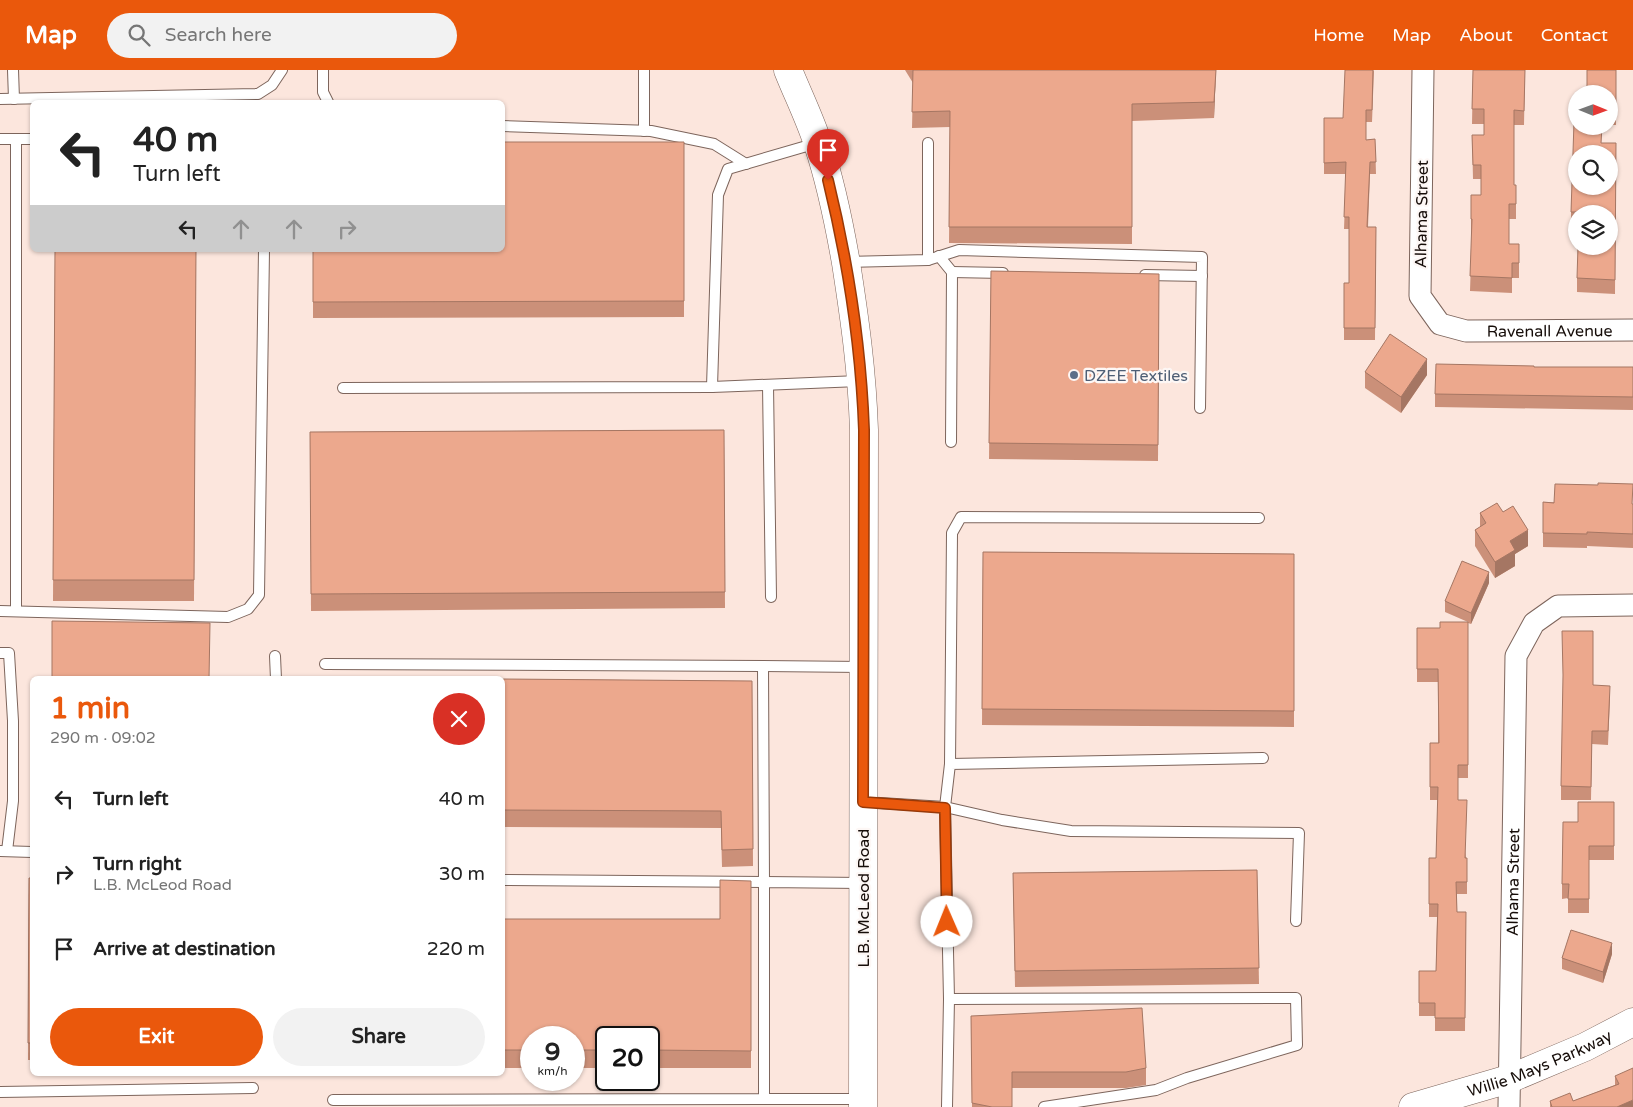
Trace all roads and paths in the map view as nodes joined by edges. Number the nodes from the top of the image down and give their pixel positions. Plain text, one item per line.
1 (13, 70) edge
2 (323, 70) edge
3 (644, 70) edge
4 (788, 70) edge
5 (1423, 70) edge
6 (281, 72) edge
7 (0, 99) edge
8 (14, 99) junction
9 (327, 100) edge
10 (505, 126) edge
11 (644, 131) junction
12 (0, 139) edge
13 (16, 139) junction
14 (30, 139) edge
15 (818, 143) junction
16 (928, 143) dead end
17 (746, 164) junction
18 (264, 252) edge
19 (939, 256) junction
20 (928, 260) junction
21 (845, 262) junction
22 (952, 272) junction
23 (1012, 273) edge
24 (1132, 275) edge
25 (1202, 276) junction
26 (1633, 330) edge
27 (1466, 331) joint
28 (863, 381) junction
29 (768, 385) junction
30 (712, 387) junction
31 (343, 388) dead end
32 (1200, 408) dead end
33 (951, 442) dead end
34 (1259, 518) dead end
35 (771, 597) dead end
36 (1633, 605) edge
37 (0, 611) edge
38 (16, 611) junction
39 (0, 653) edge
40 (275, 656) dead end
41 (325, 664) dead end
42 (763, 666) junction
43 (864, 667) junction
44 (276, 676) edge
45 (1263, 758) dead end
46 (950, 764) junction
47 (863, 802) junction
48 (945, 808) junction
49 (4, 851) edge
50 (30, 852) edge
51 (505, 880) edge
52 (764, 882) junction
53 (863, 883) junction
54 (1296, 921) dead end
55 (949, 999) junction
56 (1633, 1022) edge
57 (1509, 1079) junction
58 (253, 1088) dead end
59 (0, 1092) edge
60 (764, 1099) junction
61 (333, 1100) dead end
62 (863, 1103) edge
63 (947, 1107) edge
64 (1044, 1107) edge
65 (1413, 1107) edge
66 (1509, 1107) edge

1 - 8 lane
2 - 9 lane
3 - 11 lane
4 - 15 street, L.B. McLeod Road
5 - 27 street, Alhama Street
6 - 8 lane
7 - 8 lane
10 - 11 lane
11 - 17 lane
12 - 13 lane
13 - 14 lane
13 - 38 lane
15 - 17 lane
15 - 21 street, L.B. McLeod Road
16 - 20 lane
17 - 30 lane
18 - 38 lane
19 - 20 lane
19 - 22 lane
19 - 25 lane
20 - 21 lane
21 - 28 street, L.B. McLeod Road
22 - 23 lane
22 - 33 lane
24 - 25 lane
25 - 32 lane
26 - 27 street, Ravenall Avenue
28 - 29 lane
28 - 43 street, L.B. McLeod Road
29 - 30 lane
29 - 35 lane
30 - 31 lane
34 - 46 lane
36 - 57 street, Alhama Street
37 - 38 lane
39 - 49 lane
40 - 44 lane
41 - 42 lane
42 - 43 lane
42 - 52 lane
43 - 47 street, L.B. McLeod Road
45 - 46 lane
46 - 48 lane
47 - 48 lane
47 - 53 street, L.B. McLeod Road
48 - 54 lane
48 - 55 lane
49 - 50 lane
51 - 52 lane
52 - 53 lane
52 - 60 lane
53 - 62 street, L.B. McLeod Road
55 - 63 lane
55 - 64 lane
56 - 57 street, Willie Mays Parkway
57 - 65 street, Willie Mays Parkway
57 - 66 street, Alhama Street
58 - 59 lane
60 - 61 lane
60 - 62 lane

